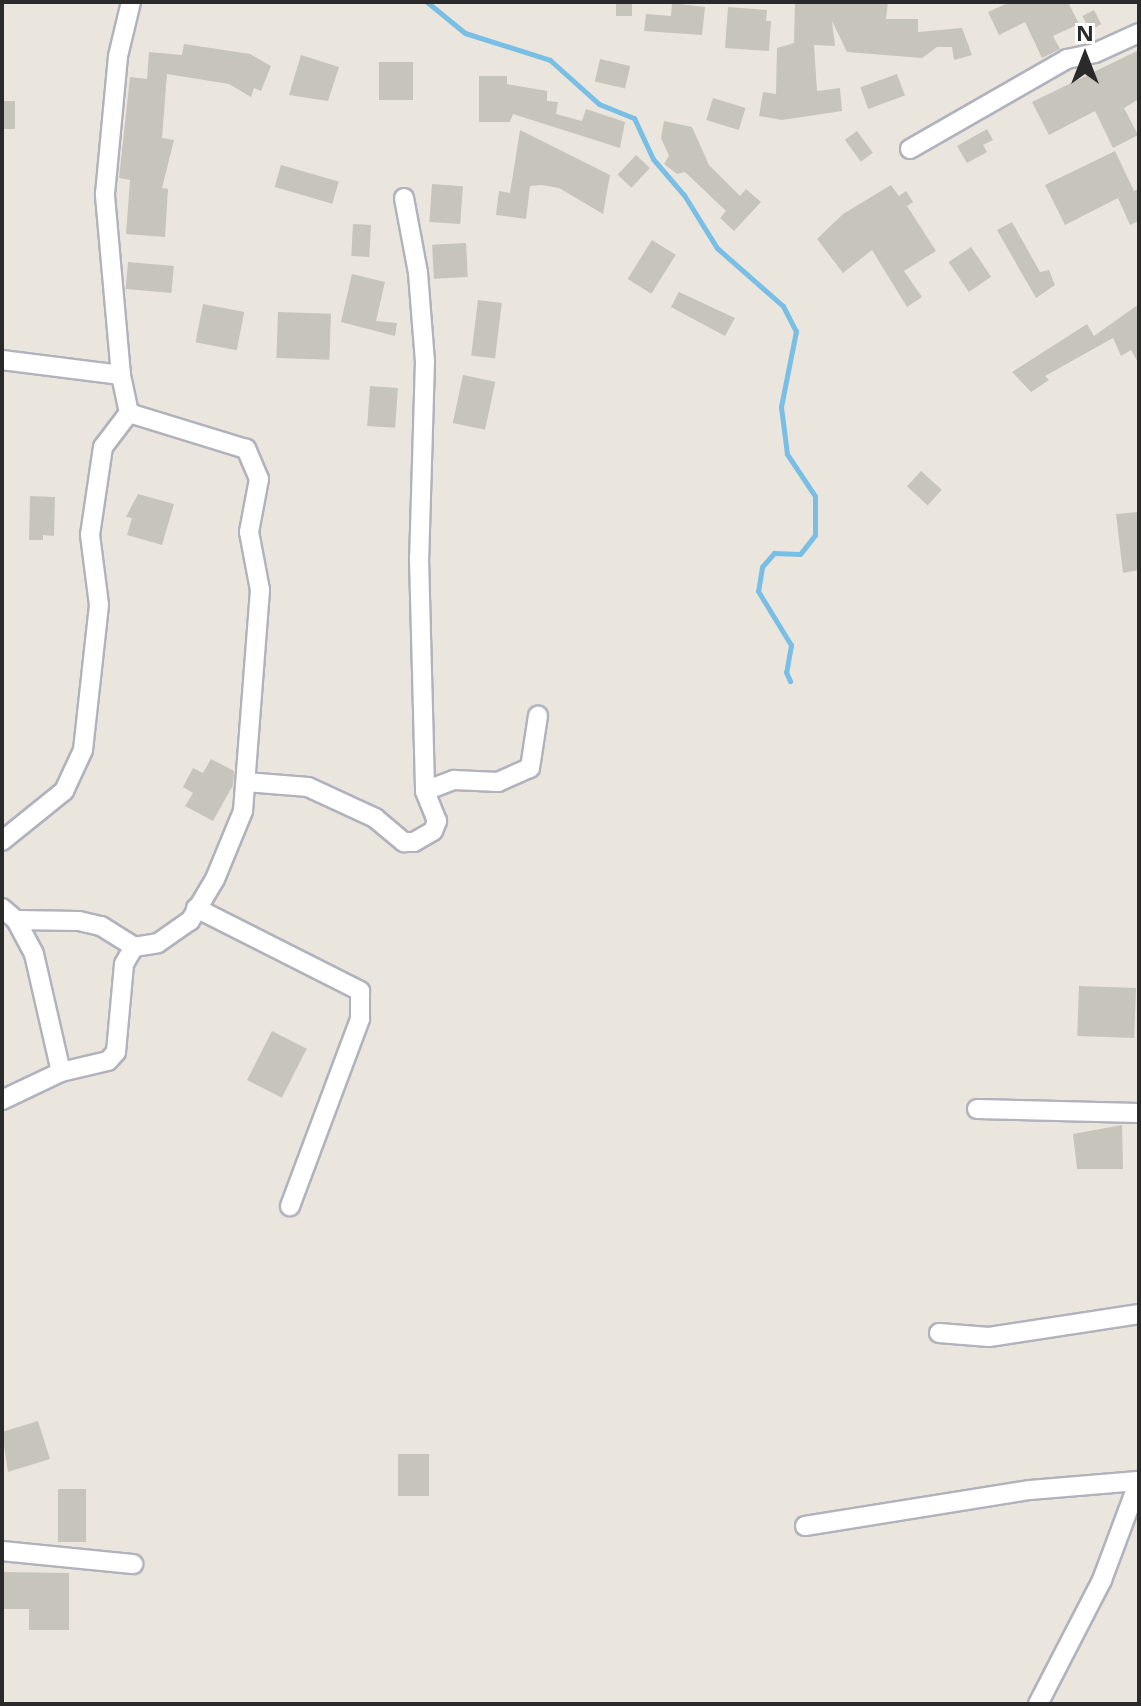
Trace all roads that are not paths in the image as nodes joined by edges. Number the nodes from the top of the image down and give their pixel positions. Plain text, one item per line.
1 (131, 2) edge
2 (1139, 33) edge
3 (910, 149) dead end
4 (404, 198) dead end
5 (2, 360) edge
6 (121, 375) junction
7 (129, 413) junction
8 (538, 716) dead end
9 (246, 782) junction
10 (425, 791) junction
11 (2, 841) edge
12 (196, 908) junction
13 (9, 914) edge
14 (134, 947) junction
15 (61, 1072) junction
16 (2, 1100) edge
17 (977, 1109) dead end
18 (1139, 1113) edge
19 (290, 1206) dead end
20 (1139, 1314) edge
21 (939, 1333) dead end
22 (1139, 1481) edge
23 (805, 1526) dead end
24 (2, 1551) edge
25 (133, 1564) dead end
26 (1038, 1704) edge

1 - 6 street
2 - 3 street
4 - 10 street
5 - 6 street
6 - 7 street
7 - 9 street
7 - 11 street
8 - 10 street
9 - 10 street
9 - 12 street
12 - 14 street
12 - 19 street
13 - 14 street
13 - 15 street
14 - 15 street
15 - 16 street
17 - 18 street
20 - 21 street
22 - 23 street
22 - 26 street
24 - 25 street

